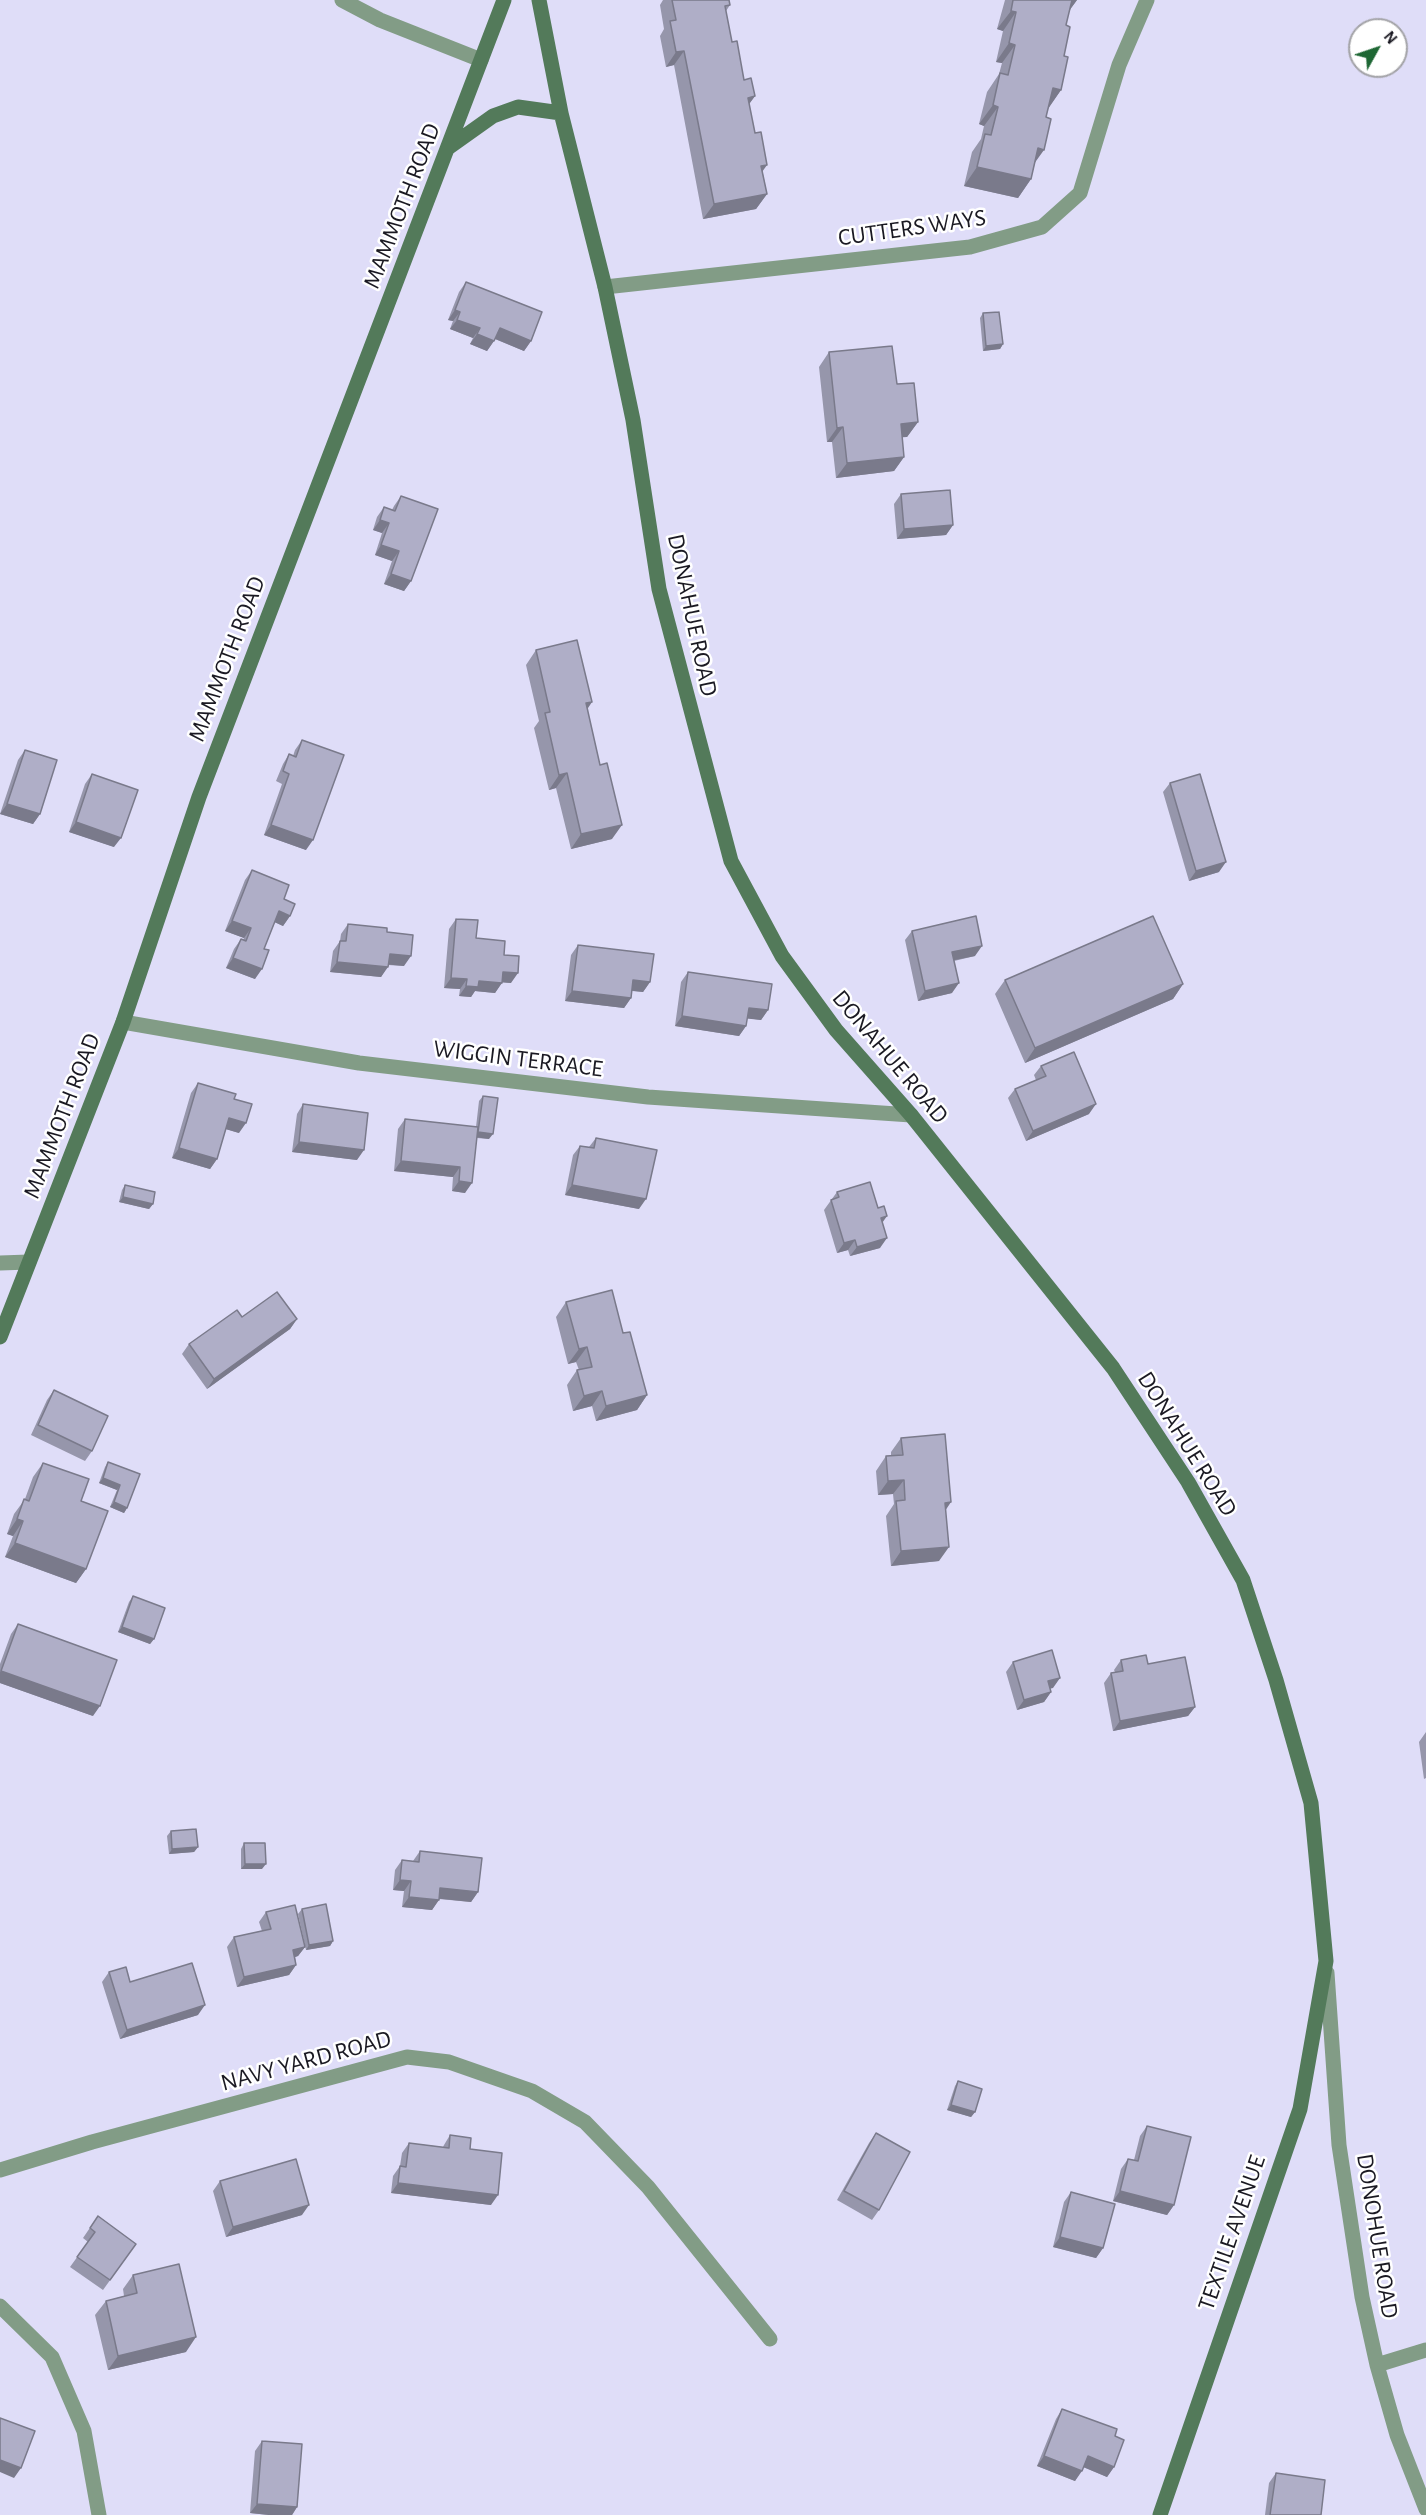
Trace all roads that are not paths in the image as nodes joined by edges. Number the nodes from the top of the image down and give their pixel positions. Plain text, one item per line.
1 (342, 0) edge
2 (504, 0) edge
3 (539, 0) edge
4 (1147, 0) edge
5 (482, 60) junction
6 (561, 113) junction
7 (448, 148) junction
8 (605, 287) junction
9 (123, 1022) junction
10 (911, 1115) junction
11 (29, 1262) junction
12 (0, 1263) edge
13 (0, 1337) edge
14 (1326, 1961) junction
15 (0, 2170) edge
16 (0, 2306) edge
17 (770, 2339) dead end
18 (1426, 2350) edge
19 (1377, 2365) junction
20 (1426, 2509) edge
21 (99, 2515) edge
22 (1160, 2515) edge

1 - 5 street
2 - 5 main road, MAMMOTH ROAD
3 - 6 main road, DONAHUE ROAD
4 - 8 street, CUTTERS WAYS
5 - 7 main road, MAMMOTH ROAD
6 - 7 main road
6 - 8 main road, DONAHUE ROAD
7 - 9 main road, MAMMOTH ROAD
8 - 10 main road, DONAHUE ROAD
9 - 10 street, WIGGIN TERRACE
9 - 11 main road, MAMMOTH ROAD
10 - 14 main road, DONAHUE ROAD
11 - 12 street
11 - 13 main road, MAMMOTH ROAD
14 - 19 street, DONOHUE ROAD
14 - 22 main road, TEXTILE AVENUE
15 - 17 street, NAVY YARD ROAD
16 - 21 street
18 - 19 street
19 - 20 street, DONOHUE ROAD

